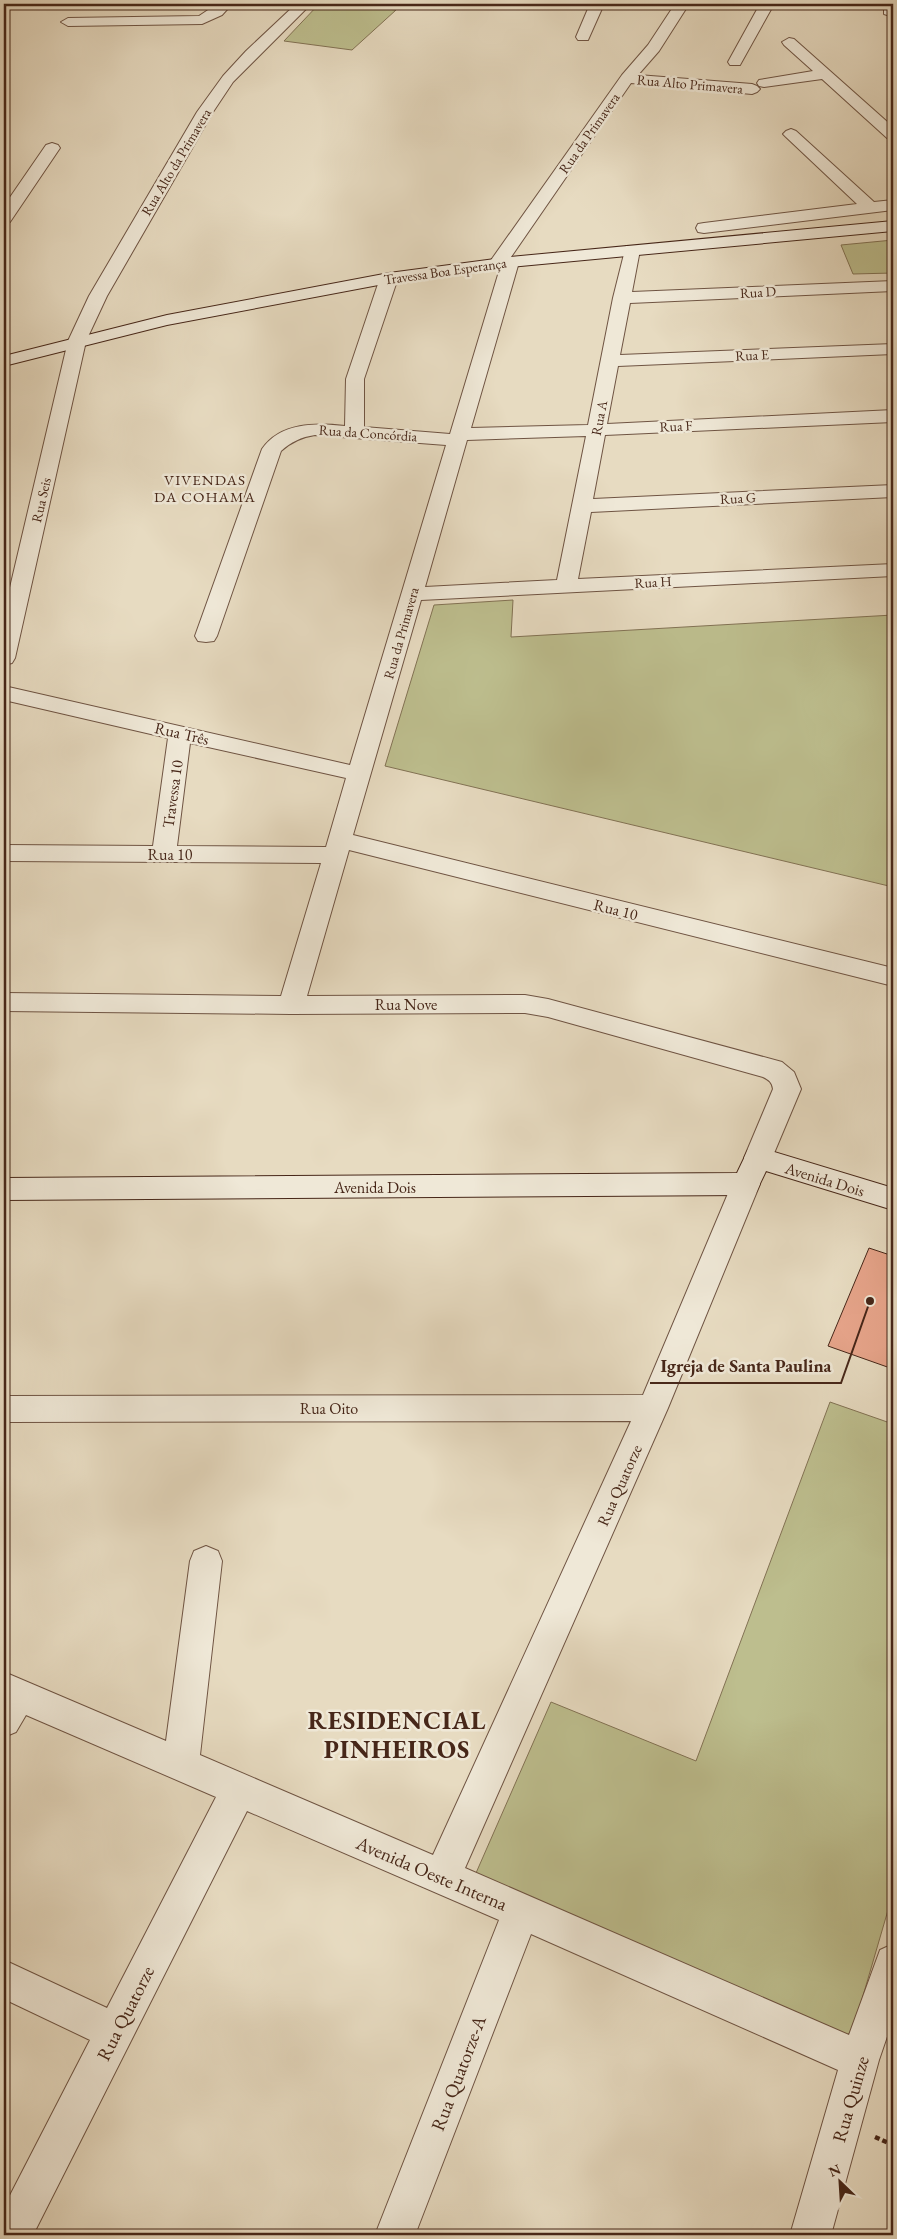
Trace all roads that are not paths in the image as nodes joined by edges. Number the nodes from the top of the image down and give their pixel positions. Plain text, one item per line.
1 (191, 4) edge
2 (225, 4) edge
3 (304, 4) edge
4 (598, 4) edge
5 (682, 4) edge
6 (767, 4) edge
7 (202, 20) junction
8 (68, 22) dead end
9 (583, 37) dead end
10 (789, 42) dead end
11 (735, 62) dead end
12 (825, 74) junction
13 (627, 78) junction
14 (791, 134) dead end
15 (893, 135) edge
16 (52, 148) dead end
17 (893, 205) edge
18 (870, 208) junction
19 (4, 218) edge
20 (893, 226) edge
21 (704, 228) dead end
22 (632, 250) junction
23 (504, 262) junction
24 (389, 278) junction
25 (893, 286) edge
26 (622, 298) junction
27 (77, 341) junction
28 (893, 348) edge
29 (4, 361) edge
30 (610, 362) junction
31 (893, 416) edge
32 (354, 431) junction
33 (595, 437) junction
34 (457, 440) junction
35 (893, 491) edge
36 (582, 506) junction
37 (893, 570) edge
38 (566, 586) junction
39 (412, 594) junction
40 (206, 636) dead end
41 (4, 658) edge
42 (4, 693) edge
43 (180, 733) junction
44 (359, 774) junction
45 (338, 848) junction
46 (4, 853) edge
47 (164, 854) junction
48 (893, 977) edge
49 (4, 1002) edge
50 (291, 1005) junction
51 (787, 1089) joint
52 (752, 1171) junction
53 (4, 1189) edge
54 (893, 1199) edge
55 (4, 1408) edge
56 (654, 1408) junction
57 (206, 1561) dead end
58 (9, 1701) edge
59 (180, 1764) junction
60 (239, 1790) junction
61 (442, 1877) junction
62 (521, 1911) junction
63 (893, 1963) edge
64 (4, 1978) edge
65 (115, 2032) junction
66 (860, 2060) junction
67 (11, 2235) edge
68 (395, 2235) edge
69 (811, 2235) edge

1 - 7 street
2 - 7 street
3 - 27 street, Rua Alto da Primavera
4 - 9 street
5 - 13 street, Rua da Primavera
6 - 11 street
7 - 8 street
10 - 12 street
12 - 13 street, Rua Alto Primavera
12 - 15 street
13 - 23 street, Rua da Primavera
14 - 18 street
16 - 19 street
17 - 18 street
18 - 21 street
20 - 22 street, Travessa Boa Esperança
22 - 23 street, Travessa Boa Esperança
22 - 26 street, Rua A
23 - 24 street, Travessa Boa Esperança
23 - 34 street, Rua da Primavera
24 - 27 street, Travessa Boa Esperança
24 - 32 street
25 - 26 street, Rua D
26 - 30 street, Rua A
27 - 29 street, Travessa Boa Esperança
27 - 41 street, Rua Seis
28 - 30 street, Rua E
30 - 33 street, Rua A
31 - 33 street, Rua F
32 - 34 street, Rua da Concórdia
32 - 40 street, Rua da Concórdia
33 - 34 street, Rua F
33 - 36 street, Rua A
34 - 39 street, Rua da Primavera
35 - 36 street, Rua G
36 - 38 street, Rua A
37 - 38 street, Rua H
38 - 39 street, Rua H
39 - 44 street, Rua da Primavera
42 - 43 street, Rua Três
43 - 44 street, Rua Três
43 - 47 street, Travessa 10
44 - 45 street, Rua da Primavera
45 - 47 street, Rua 10
45 - 48 street, Rua 10
45 - 50 street, Rua da Primavera
46 - 47 street, Rua 10
49 - 50 street, Rua Nove
50 - 51 street, Rua Nove
51 - 52 street, Rua Quatorze
52 - 53 street, Avenida Dois
52 - 54 street, Avenida Dois
52 - 56 street, Rua Quatorze
55 - 56 street, Rua Oito
56 - 61 street, Rua Quatorze
57 - 59 street
58 - 59 street, Avenida Oeste Interna
59 - 60 street, Avenida Oeste Interna
60 - 61 street, Avenida Oeste Interna
60 - 65 street, Rua Quatorze
61 - 62 street, Avenida Oeste Interna
62 - 66 street, Avenida Oeste Interna
62 - 68 street, Rua Quatorze-A
63 - 66 street, Rua Quinze
64 - 65 street
65 - 67 street, Rua Quatorze
66 - 69 street, Rua Quinze

